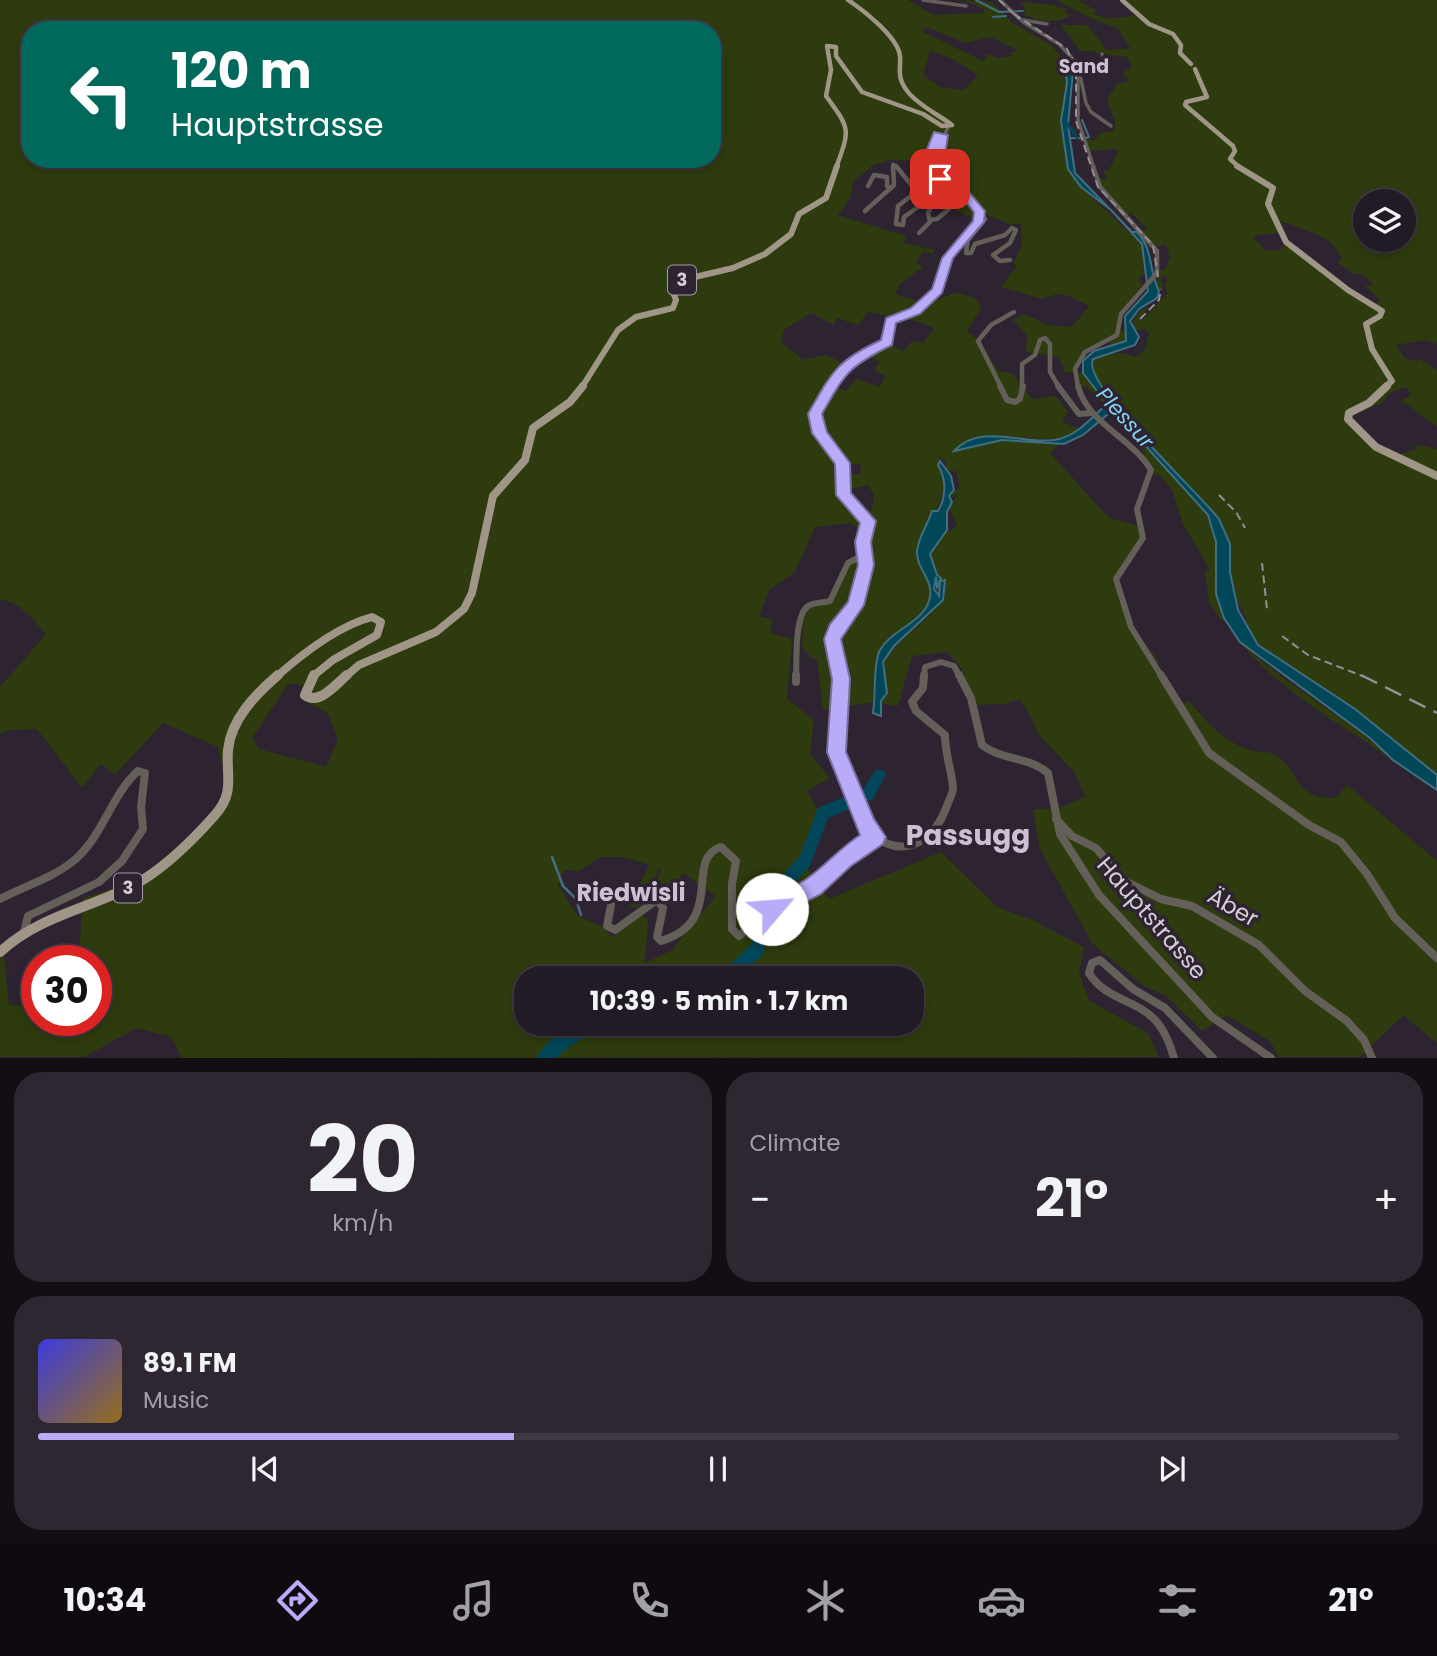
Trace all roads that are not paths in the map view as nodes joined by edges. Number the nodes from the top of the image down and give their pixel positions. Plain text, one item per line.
1 (848, 0) edge
2 (923, 0) edge
3 (1000, 0) edge
4 (1122, 0) edge
5 (966, 6) dead end
6 (1021, 20) junction
7 (1047, 24) dead end
8 (1102, 54) dead end
9 (1071, 57) junction
10 (1191, 64) dead end
11 (1083, 68) junction
12 (1195, 69) dead end
13 (1111, 126) dead end
14 (948, 127) junction
15 (943, 135) junction
16 (868, 186) dead end
17 (891, 188) junction
18 (935, 203) junction
19 (949, 209) dead end
20 (864, 211) dead end
21 (980, 215) junction
22 (930, 220) junction
23 (919, 233) dead end
24 (1010, 260) dead end
25 (1014, 312) dead end
26 (1092, 414) junction
27 (1437, 475) edge
28 (865, 554) junction
29 (796, 682) dead end
30 (1056, 819) junction
31 (876, 837) junction
32 (0, 899) edge
33 (611, 905) dead end
34 (24, 932) junction
35 (0, 952) edge
36 (1437, 958) edge
37 (1174, 1058) edge
38 (1213, 1058) edge
39 (1270, 1058) edge
40 (1372, 1058) edge

1 - 14 main road
2 - 5 street
3 - 6 street
4 - 10 main road
6 - 7 street
6 - 9 street
8 - 11 street
9 - 11 street
9 - 26 street
11 - 13 street
12 - 27 main road
14 - 15 street
14 - 34 main road, 3
15 - 18 street
15 - 21 street
16 - 17 street
17 - 18 street
17 - 20 street
18 - 22 street
19 - 22 street
21 - 24 street
21 - 28 street
22 - 23 street
25 - 26 street
26 - 36 street
28 - 29 street
28 - 31 street
30 - 31 street, Hauptstrasse
30 - 39 street, Hauptstrasse
30 - 40 street, Äber
31 - 33 street
32 - 34 street
34 - 35 main road, 3
37 - 38 street

